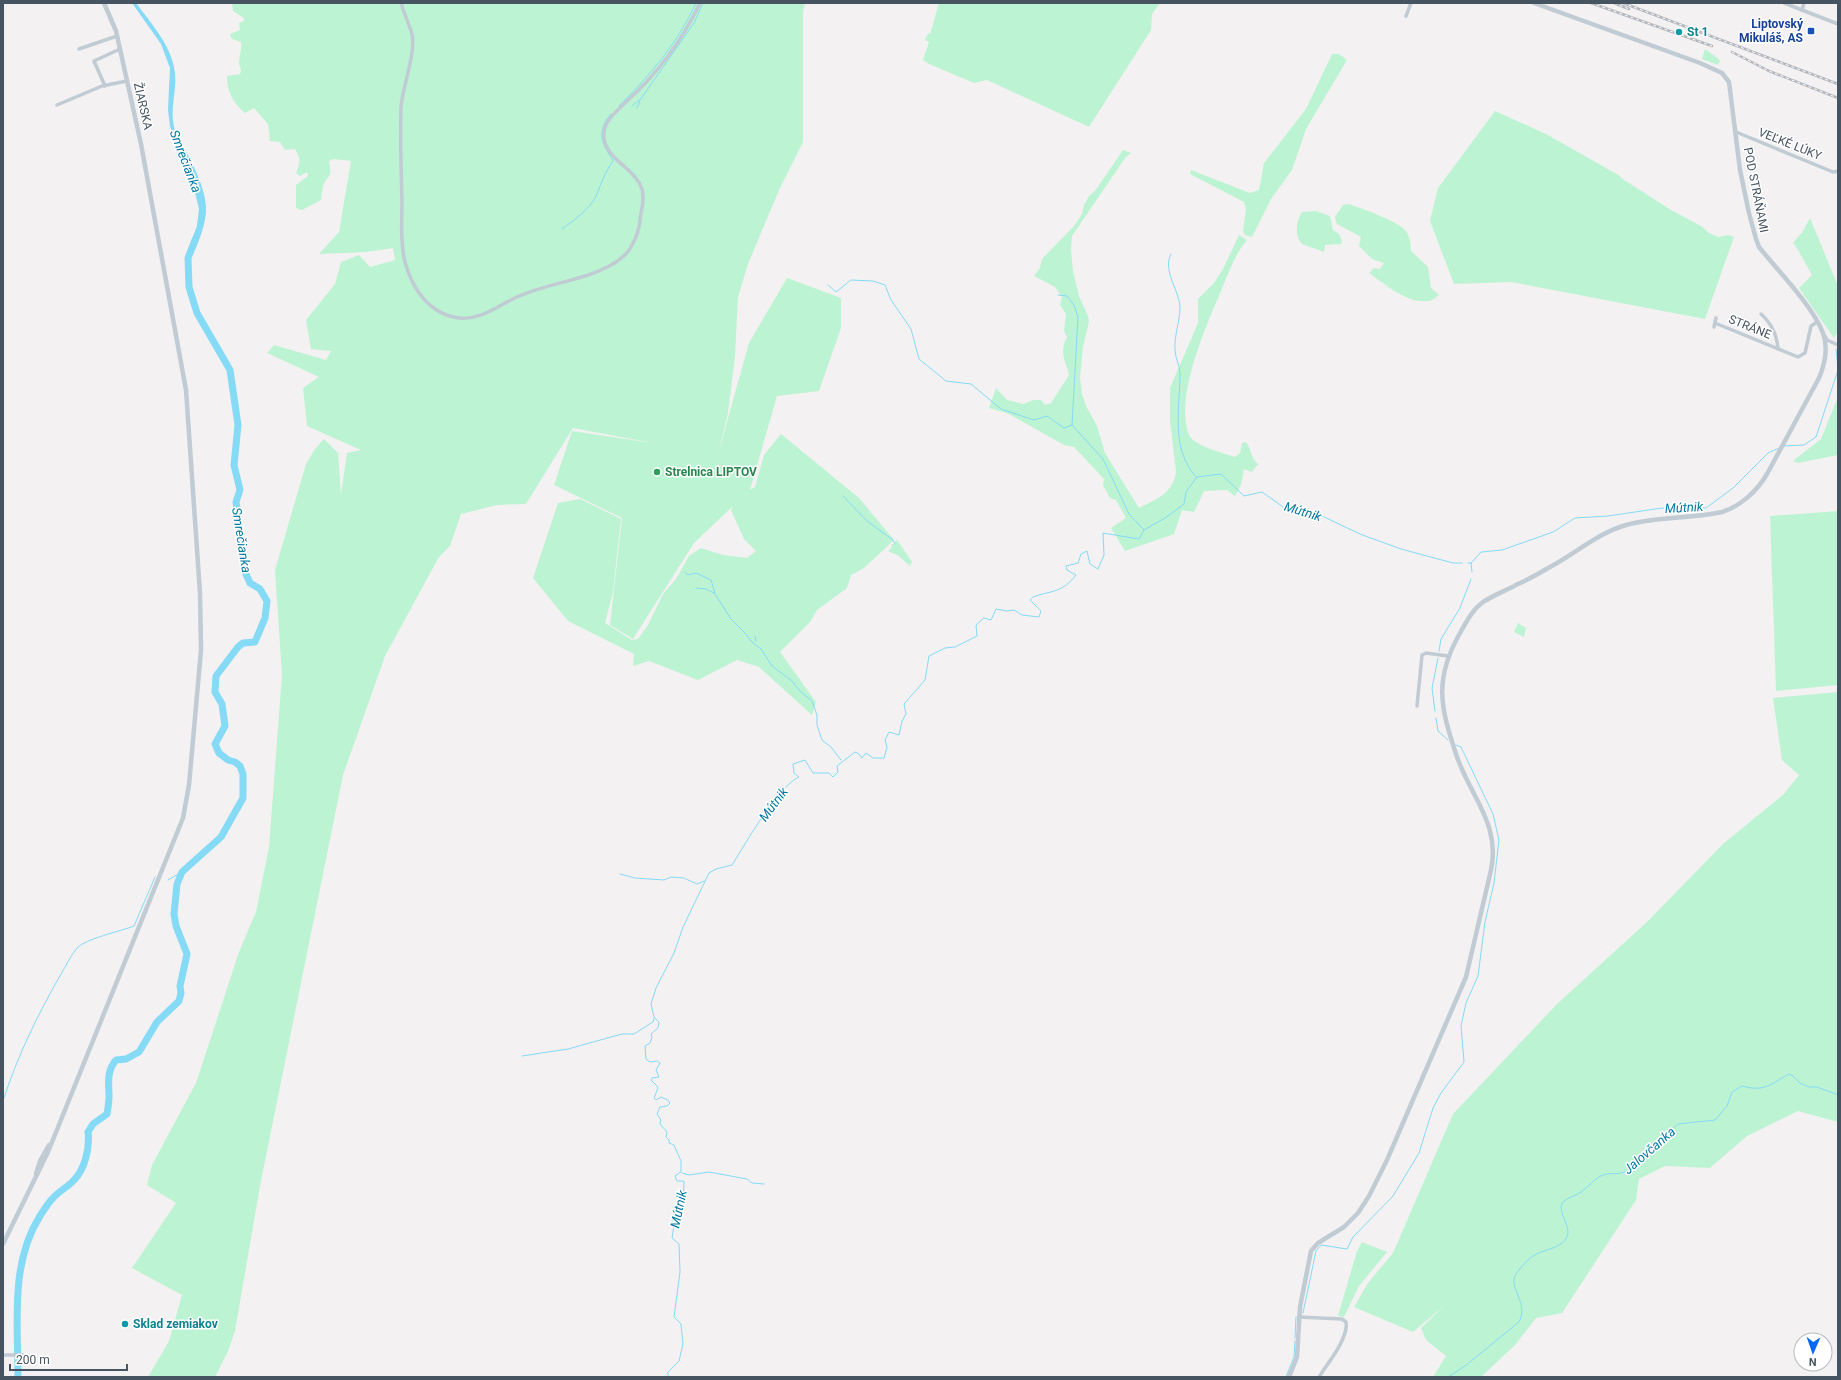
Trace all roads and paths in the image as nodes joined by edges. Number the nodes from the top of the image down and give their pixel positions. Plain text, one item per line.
1 (104, 3) edge
2 (401, 3) edge
3 (700, 3) edge
4 (1411, 3) edge
5 (1534, 3) edge
6 (1784, 3) edge
7 (1804, 3) edge
8 (1802, 10) junction
9 (1406, 16) dead end
10 (1838, 24) edge
11 (117, 36) junction
12 (120, 49) junction
13 (79, 50) dead end
14 (127, 81) junction
15 (105, 86) junction
16 (57, 105) dead end
17 (1736, 132) junction
18 (1838, 171) edge
19 (1761, 314) dead end
20 (1716, 318) dead end
21 (1817, 322) junction
22 (1823, 333) junction
23 (1836, 345) edge
24 (1778, 349) junction
25 (1825, 349) junction
26 (1448, 656) junction
27 (1417, 706) dead end
28 (3, 1244) edge
29 (1299, 1317) junction
30 (23, 1355) dead end
31 (3, 1356) edge
32 (1289, 1377) edge
33 (1319, 1377) edge

1 - 11 street, ŽIARSKA
2 - 3 street
4 - 9 street
5 - 17 street, POD STRÁŇAMI
6 - 8 street
7 - 8 street
8 - 10 street
11 - 12 street, ŽIARSKA
11 - 13 street
12 - 14 street, ŽIARSKA
12 - 15 street
14 - 15 street
14 - 28 street, ŽIARSKA
15 - 16 street
17 - 18 street, VEĽKÉ LÚKY
17 - 21 street, POD STRÁŇAMI
19 - 24 street, STRÁNE
20 - 24 street, STRÁNE
21 - 22 street, POD STRÁŇAMI
21 - 24 street, STRÁNE
22 - 23 street
22 - 25 street, POD STRÁŇAMI
23 - 25 street
25 - 26 street, POD STRÁŇAMI
26 - 27 street
26 - 29 street
29 - 32 street
29 - 33 street
30 - 31 street

